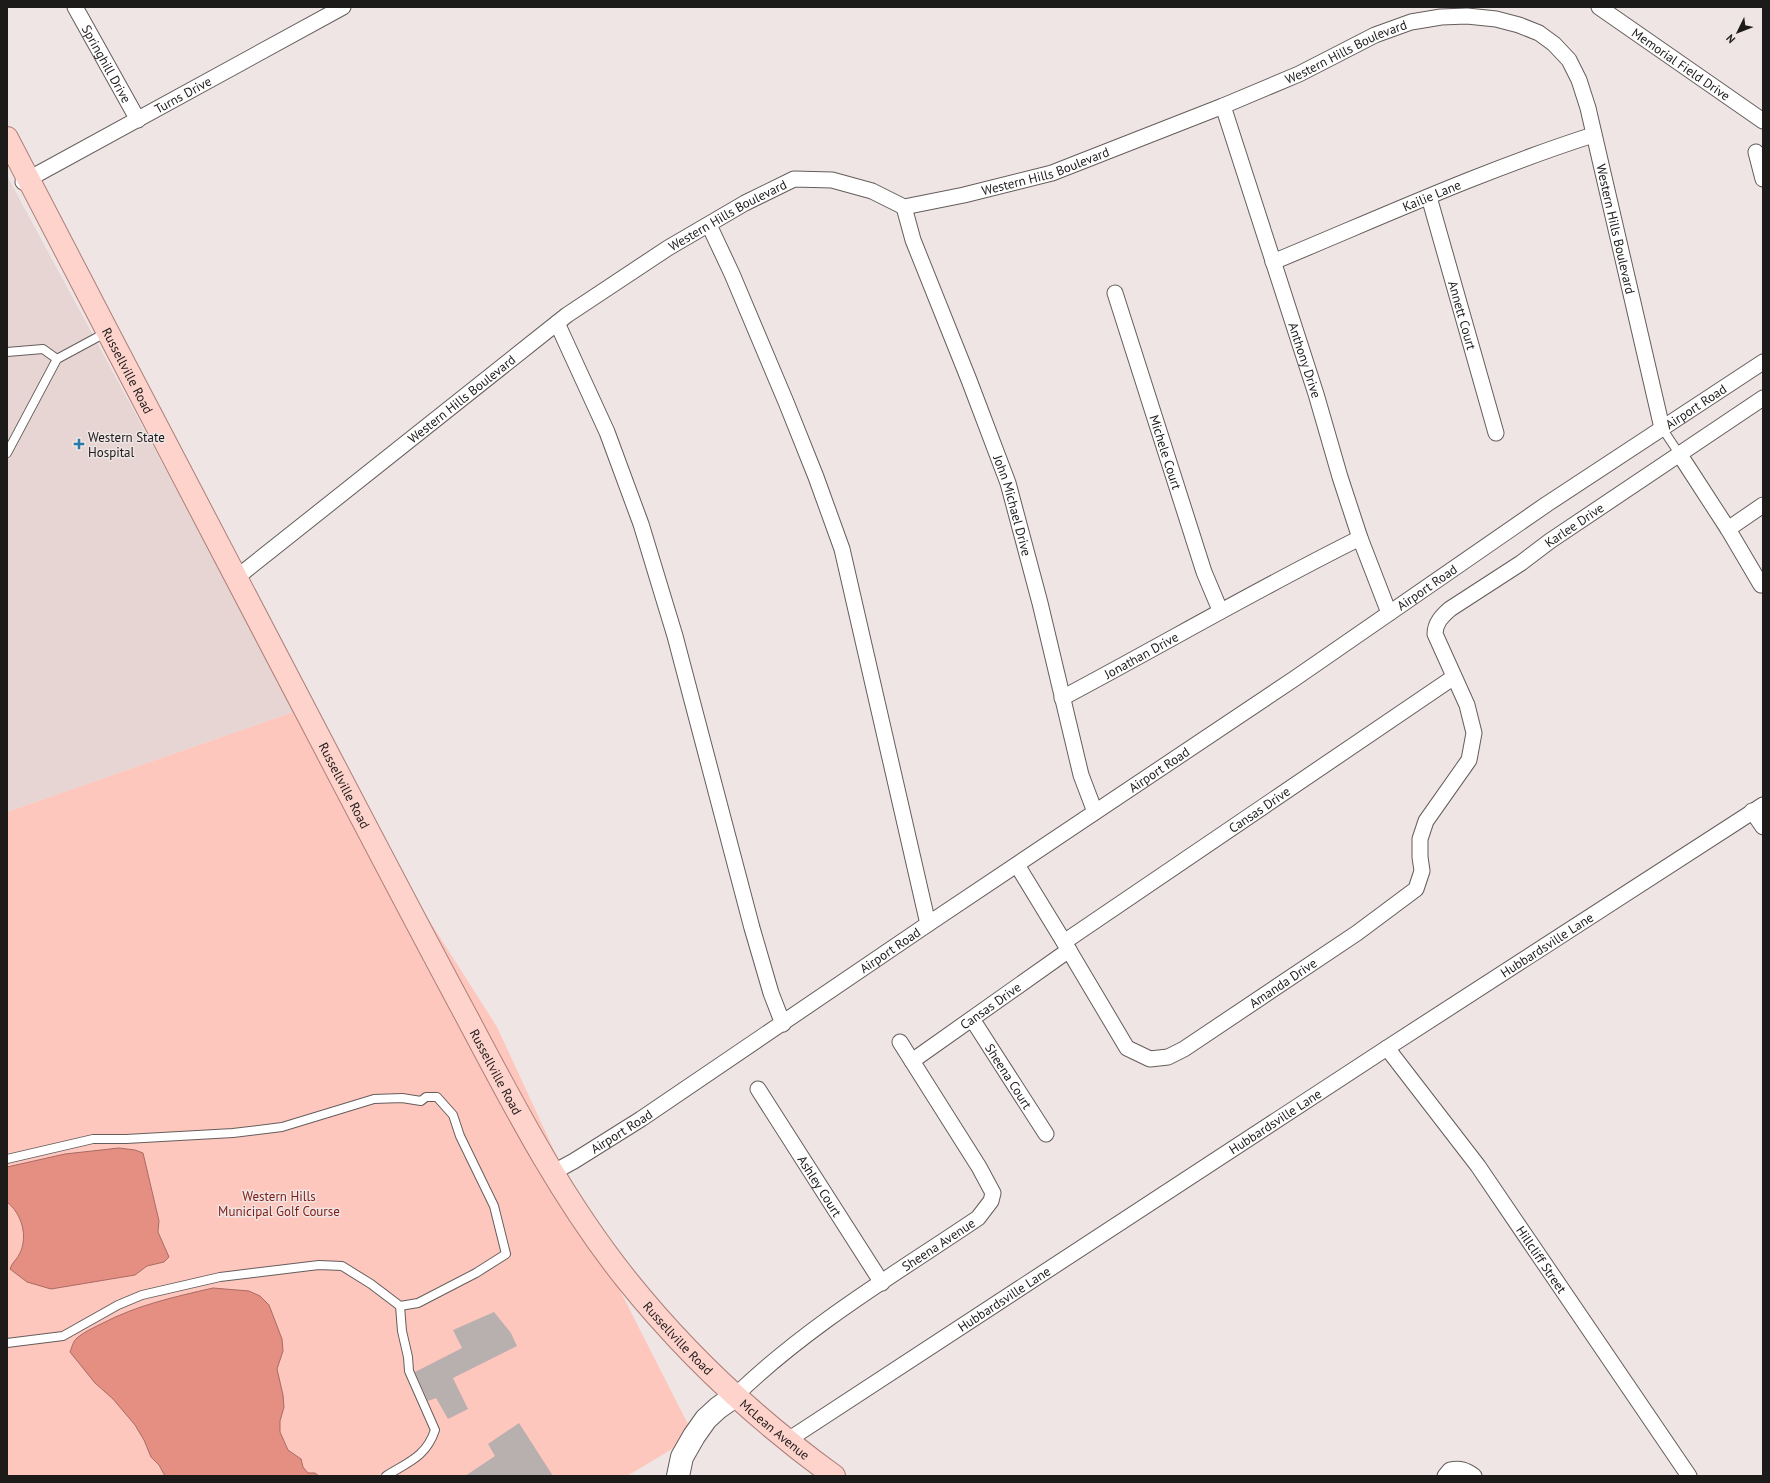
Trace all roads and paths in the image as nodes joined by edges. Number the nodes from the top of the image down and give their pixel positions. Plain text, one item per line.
1 (75, 7) edge
2 (343, 7) edge
3 (1599, 7) edge
4 (1223, 106) junction
5 (138, 120) junction
6 (1763, 121) edge
7 (1593, 135) junction
8 (7, 138) edge
9 (7, 148) edge
10 (1756, 152) dead end
11 (1763, 179) edge
12 (26, 181) junction
13 (1429, 197) junction
14 (904, 207) junction
15 (709, 224) junction
16 (1273, 262) junction
17 (1115, 293) dead end
18 (557, 324) junction
19 (104, 334) junction
20 (7, 352) edge
21 (57, 359) junction
22 (1763, 362) edge
23 (1763, 398) edge
24 (1662, 428) junction
25 (1496, 433) dead end
26 (7, 453) edge
27 (1680, 455) junction
28 (1763, 505) edge
29 (1728, 529) junction
30 (1360, 538) junction
31 (236, 578) junction
32 (1761, 585) dead end
33 (1220, 610) junction
34 (1389, 613) junction
35 (1454, 677) junction
36 (1062, 698) junction
37 (1758, 808) edge
38 (1095, 812) junction
39 (1763, 827) edge
40 (1017, 865) junction
41 (928, 924) junction
42 (1067, 946) junction
43 (972, 1019) junction
44 (783, 1024) junction
45 (900, 1042) dead end
46 (1387, 1048) junction
47 (912, 1061) junction
48 (758, 1089) dead end
49 (1046, 1134) dead end
50 (7, 1159) edge
51 (552, 1173) junction
52 (882, 1283) junction
53 (400, 1306) junction
54 (7, 1343) edge
55 (732, 1398) junction
56 (788, 1440) junction
57 (386, 1476) edge
58 (678, 1476) edge
59 (820, 1476) edge
60 (834, 1476) edge
61 (1445, 1476) edge
62 (1474, 1476) edge
63 (1689, 1476) edge

1 - 5 street, Springhill Drive
2 - 5 street, Turns Drive
3 - 6 street, Memorial Field Drive
4 - 7 street, Western Hills Boulevard
4 - 14 street, Western Hills Boulevard
4 - 16 street, Anthony Drive
5 - 12 street, Turns Drive
7 - 13 street, Kailie Lane
7 - 24 street, Western Hills Boulevard
8 - 12 main road, Russellville Road
9 - 12 main road, Russellville Road
10 - 11 street
12 - 19 main road, Russellville Road
13 - 16 street, Kailie Lane
13 - 25 street, Annett Court
14 - 15 street, Western Hills Boulevard
14 - 36 street, John Michael Drive
15 - 18 street, Western Hills Boulevard
15 - 41 street
16 - 30 street, Anthony Drive
17 - 33 street, Michele Court
18 - 31 street, Western Hills Boulevard
18 - 44 street
19 - 21 lane
19 - 31 main road, Russellville Road
19 - 55 main road, Russellville Road
20 - 21 lane
21 - 26 lane
22 - 24 street, Airport Road
23 - 27 street, Karlee Drive
24 - 27 lane
24 - 34 street, Airport Road
27 - 29 street
27 - 35 street, Karlee Drive
28 - 29 street
29 - 32 street
30 - 33 street, Jonathan Drive
30 - 34 street, Anthony Drive
31 - 51 main road, Russellville Road
33 - 36 street, Jonathan Drive
34 - 38 street, Airport Road
35 - 42 street, Cansas Drive
35 - 42 street, Amanda Drive
36 - 38 street, John Michael Drive
37 - 39 street
37 - 46 street, Hubbardsville Lane
38 - 40 street, Airport Road
40 - 41 street, Airport Road
40 - 42 street, Amanda Drive
41 - 44 street, Airport Road
42 - 43 street, Cansas Drive
43 - 47 street, Cansas Drive
43 - 49 street, Sheena Court
44 - 51 street, Airport Road
45 - 47 street, Sheena Avenue
46 - 56 street, Hubbardsville Lane
46 - 63 street, Hillcliff Street
47 - 52 street, Sheena Avenue
48 - 52 street, Ashley Court
50 - 53 lane
51 - 55 main road, Russellville Road
52 - 55 street, Sheena Avenue
53 - 54 lane
53 - 57 lane
55 - 56 main road, McLean Avenue
55 - 58 main road
55 - 59 main road, McLean Avenue
56 - 60 main road, McLean Avenue
61 - 62 street

